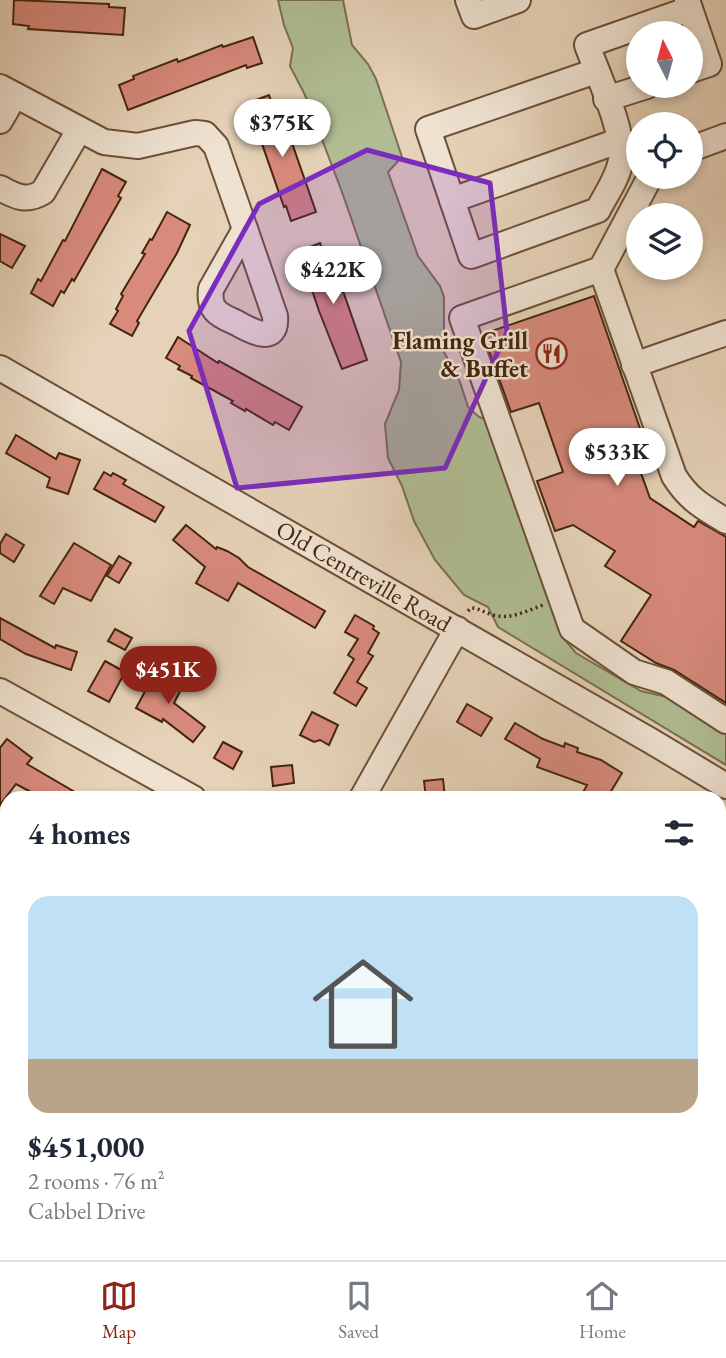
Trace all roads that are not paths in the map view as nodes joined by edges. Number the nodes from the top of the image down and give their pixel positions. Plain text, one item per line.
1 (468, 0) edge
2 (518, 0) edge
3 (688, 4) edge
4 (694, 21) edge
5 (704, 50) edge
6 (704, 66) edge
7 (596, 71) junction
8 (7, 91) edge
9 (626, 93) edge
10 (607, 99) junction
11 (0, 121) edge
12 (79, 130) junction
13 (726, 136) edge
14 (621, 140) junction
15 (703, 145) edge
16 (0, 188) edge
17 (644, 189) edge
18 (452, 200) junction
19 (245, 229) dead end
20 (601, 269) junction
21 (726, 333) edge
22 (634, 365) junction
23 (0, 368) edge
24 (726, 521) edge
25 (457, 629) junction
26 (0, 691) edge
27 (726, 721) edge
28 (726, 786) edge
29 (180, 791) edge
30 (366, 791) edge

1 - 2 street
3 - 4 street
3 - 7 street
5 - 6 street
7 - 10 street
7 - 18 street
8 - 11 street
8 - 12 street
9 - 10 street
10 - 14 street
12 - 16 street
12 - 19 street
13 - 15 street
14 - 18 street
14 - 18 street
17 - 20 street
20 - 22 street
20 - 27 street
21 - 22 street
22 - 24 street
23 - 25 street, Old Centreville Road
25 - 28 street, Old Centreville Road
25 - 30 street
26 - 29 street

